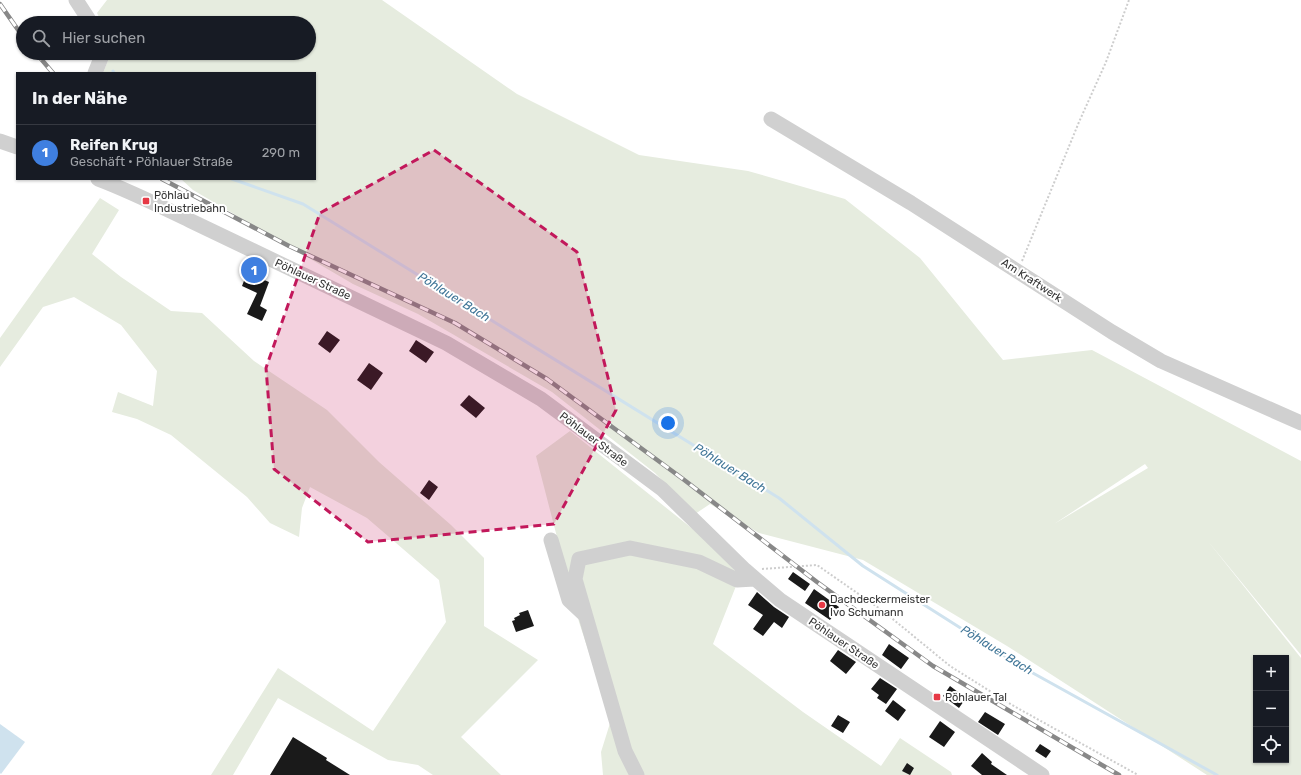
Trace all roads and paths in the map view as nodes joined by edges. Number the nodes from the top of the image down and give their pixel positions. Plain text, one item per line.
1 (76, 0) edge
2 (1129, 0) edge
3 (86, 16) edge
4 (100, 60) edge
5 (95, 72) edge
6 (772, 119) dead end
7 (0, 141) edge
8 (16, 148) edge
9 (101, 180) edge
10 (131, 180) edge
11 (149, 200) junction
12 (1018, 271) junction
13 (1301, 423) edge
14 (551, 540) dead end
15 (749, 574) junction
16 (586, 616) junction
17 (637, 775) edge
18 (1042, 775) edge
19 (1138, 775) edge

1 - 3 street
2 - 12 path
4 - 5 street
6 - 12 street, Am Kraftwerk
7 - 8 street
9 - 11 street, Pöhlauer Straße
10 - 11 street
11 - 15 street, Pöhlauer Straße
12 - 13 street, Am Kraftwerk
14 - 16 street
15 - 16 street
15 - 18 street, Pöhlauer Straße
15 - 19 path
16 - 17 street

